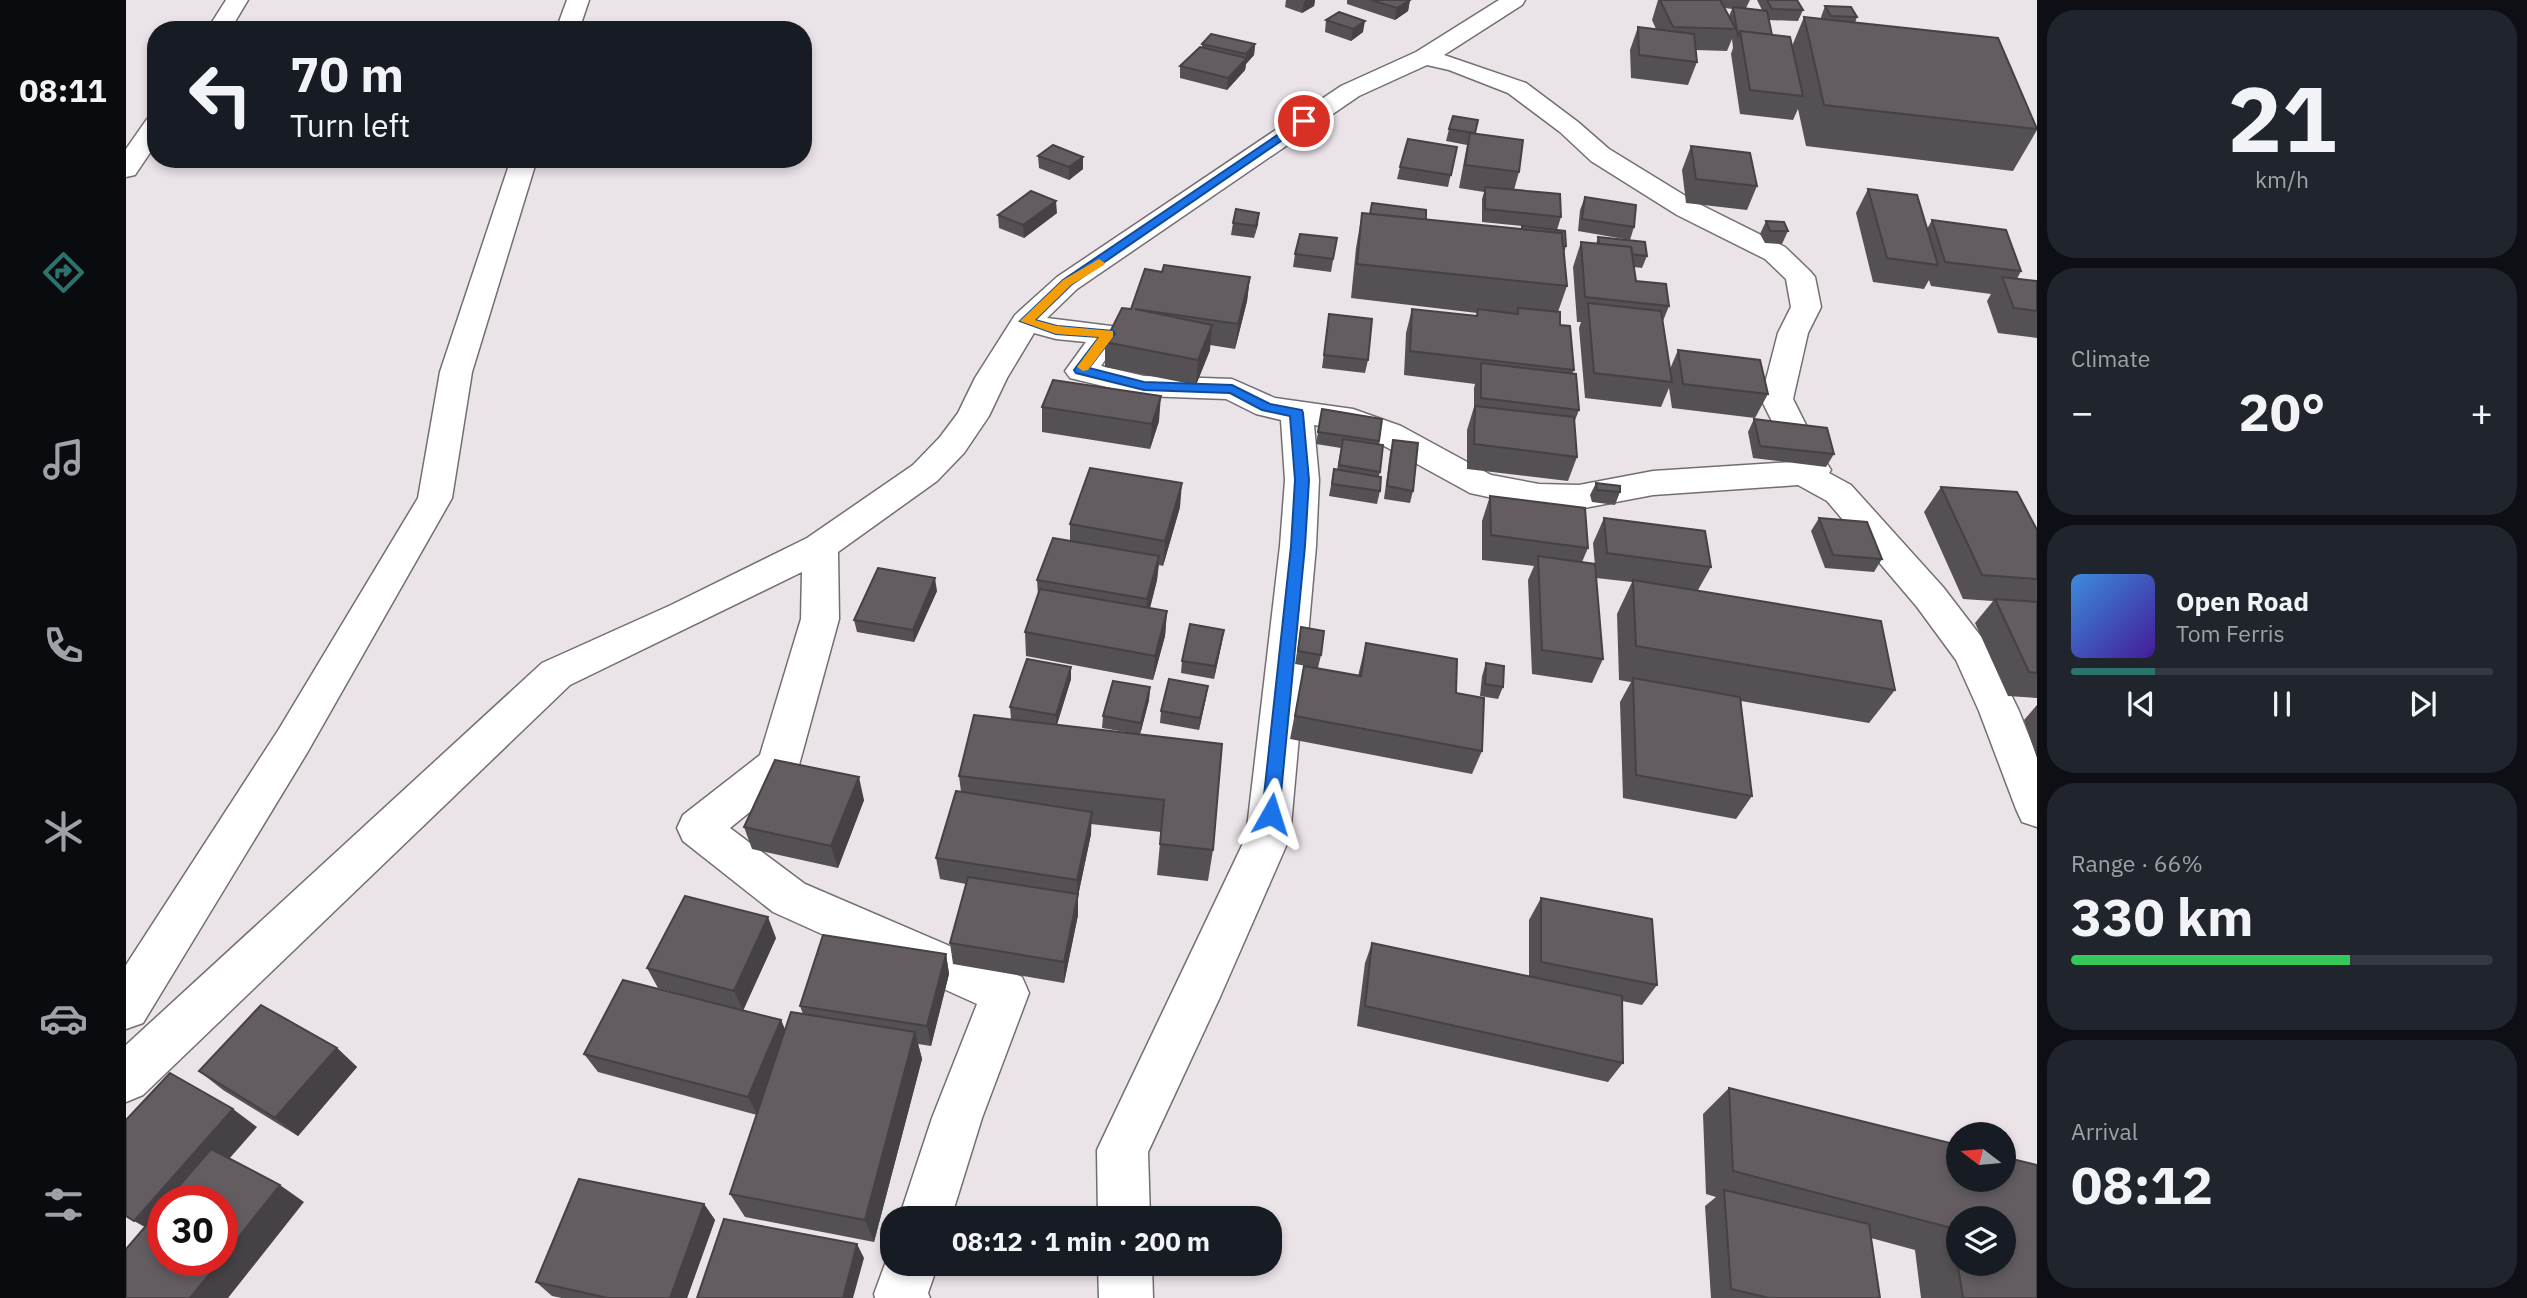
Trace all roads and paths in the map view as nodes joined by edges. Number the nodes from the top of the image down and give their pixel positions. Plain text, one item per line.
1 (237, 0) edge
2 (578, 0) edge
3 (1514, 0) edge
4 (224, 21) edge
5 (570, 21) edge
6 (1424, 57) junction
7 (147, 138) edge
8 (521, 168) edge
9 (126, 169) edge
10 (1026, 321) junction
11 (1297, 413) junction
12 (1822, 481) junction
13 (820, 547) junction
14 (2037, 809) edge
15 (126, 1007) edge
16 (126, 1079) edge
17 (929, 1206) edge
18 (1124, 1206) edge
19 (907, 1276) edge
20 (1125, 1276) edge
21 (903, 1298) edge
22 (1126, 1298) edge

1 - 4 street
2 - 5 street
3 - 6 street
6 - 10 street
6 - 12 street
7 - 9 street
8 - 15 street
10 - 11 street
10 - 13 street
11 - 12 street
11 - 18 street
12 - 14 street
13 - 16 street
13 - 17 street
19 - 21 street
20 - 22 street

